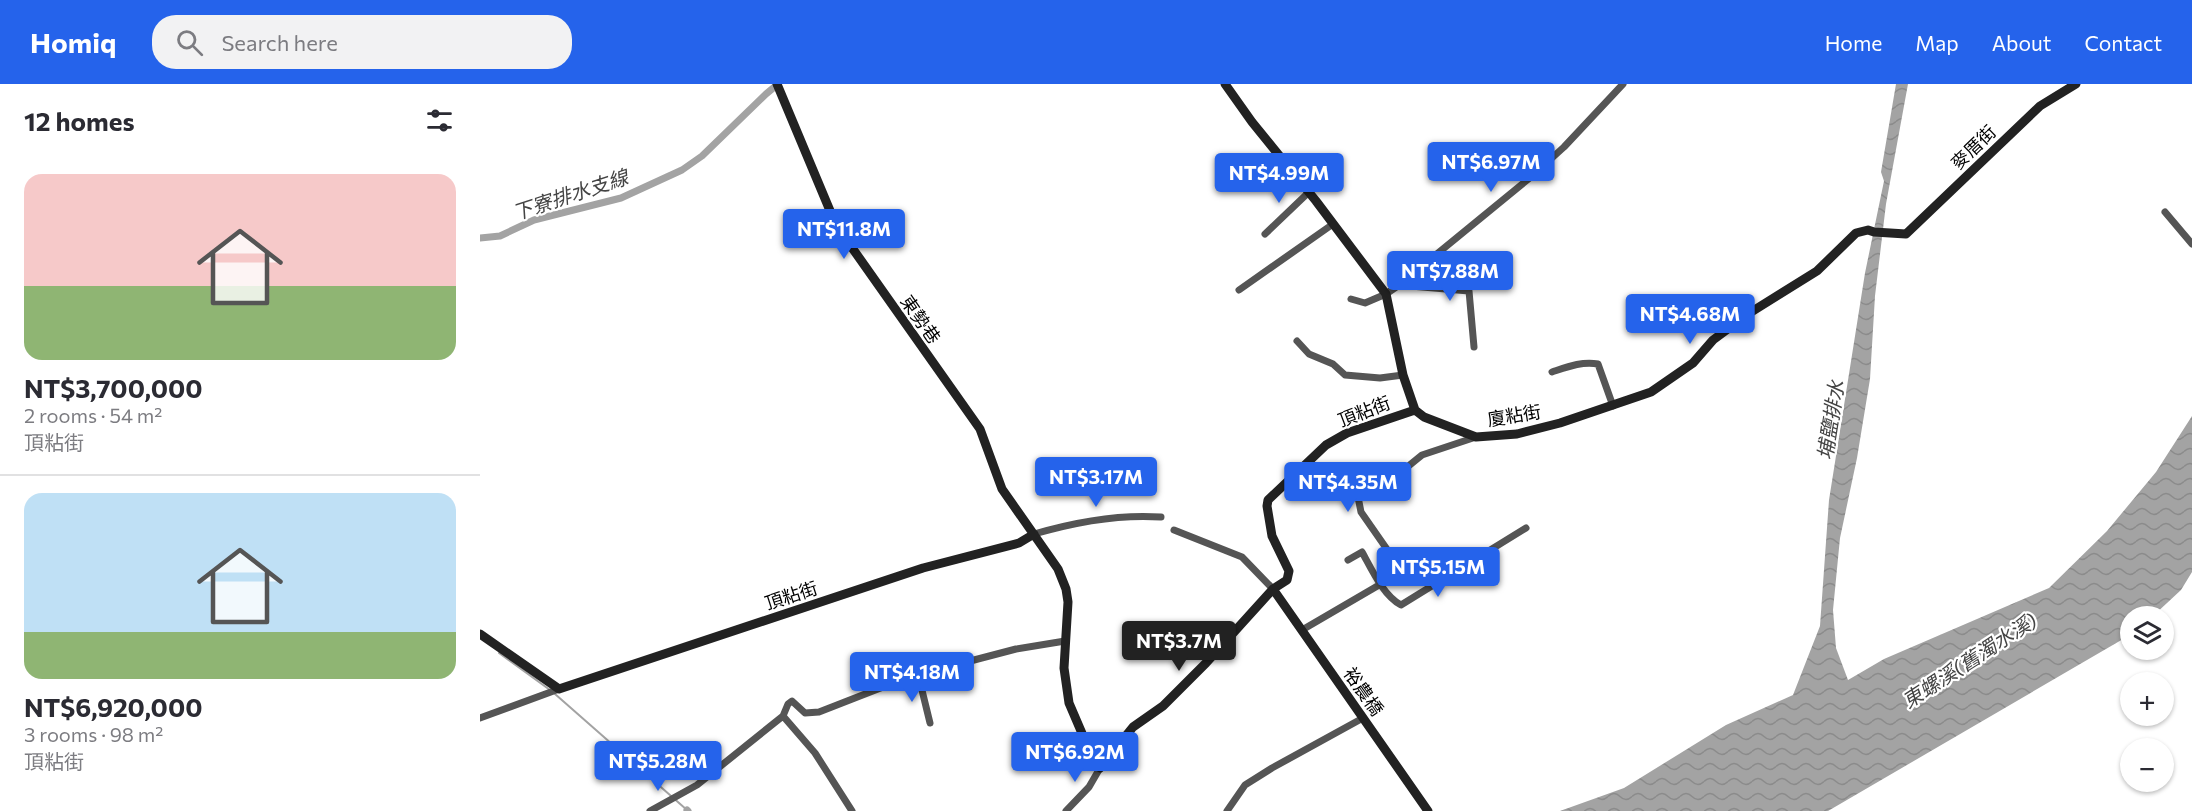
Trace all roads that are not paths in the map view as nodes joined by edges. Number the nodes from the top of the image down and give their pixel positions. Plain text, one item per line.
1 (1225, 84) edge
2 (1623, 84) edge
3 (2076, 84) edge
4 (778, 86) edge
5 (1309, 192) junction
6 (2165, 212) dead end
7 (1333, 224) junction
8 (1874, 232) joint
9 (1265, 234) dead end
10 (2192, 243) edge
11 (1399, 285) junction
12 (1239, 290) dead end
13 (1386, 294) junction
14 (1351, 299) dead end
15 (1297, 341) dead end
16 (1474, 347) dead end
17 (1552, 372) dead end
18 (1403, 375) junction
19 (1613, 406) junction
20 (1415, 410) junction
21 (1476, 437) junction
22 (1161, 517) dead end
23 (1526, 528) dead end
24 (1174, 530) dead end
25 (1034, 534) junction
26 (1348, 560) dead end
27 (1381, 584) junction
28 (1273, 589) junction
29 (1302, 630) junction
30 (480, 634) edge
31 (1065, 641) junction
32 (919, 678) junction
33 (559, 689) junction
34 (783, 717) junction
35 (480, 718) edge
36 (1362, 718) junction
37 (930, 723) dead end
38 (1100, 768) junction
39 (650, 811) edge
40 (852, 811) edge
41 (1066, 811) edge
42 (1227, 811) edge
43 (1428, 811) edge

1 - 5 street
2 - 11 street
3 - 8 street, 麥厝街
4 - 25 street, 東勢巷
5 - 7 street
5 - 9 street
6 - 10 street
7 - 12 street
7 - 13 street
8 - 19 street, 廈粘街
11 - 13 street
11 - 16 street
13 - 14 street
13 - 18 street
15 - 18 street
17 - 19 street
18 - 20 street
19 - 21 street, 廈粘街
20 - 21 street, 廈粘街
20 - 28 street, 頂粘街
21 - 27 street
22 - 25 street, 頂粘街
23 - 27 street
24 - 28 street
25 - 31 street
25 - 33 street, 頂粘街
26 - 27 street
27 - 29 street
28 - 29 street, 裕農橋
28 - 38 street, 頂粘街
29 - 36 street, 裕農橋
30 - 33 street
31 - 32 street
31 - 38 street
32 - 34 street
32 - 37 street
33 - 35 street
34 - 39 street
34 - 40 street
36 - 42 street
36 - 43 street, 裕農橋
38 - 41 street, 頂粘街

